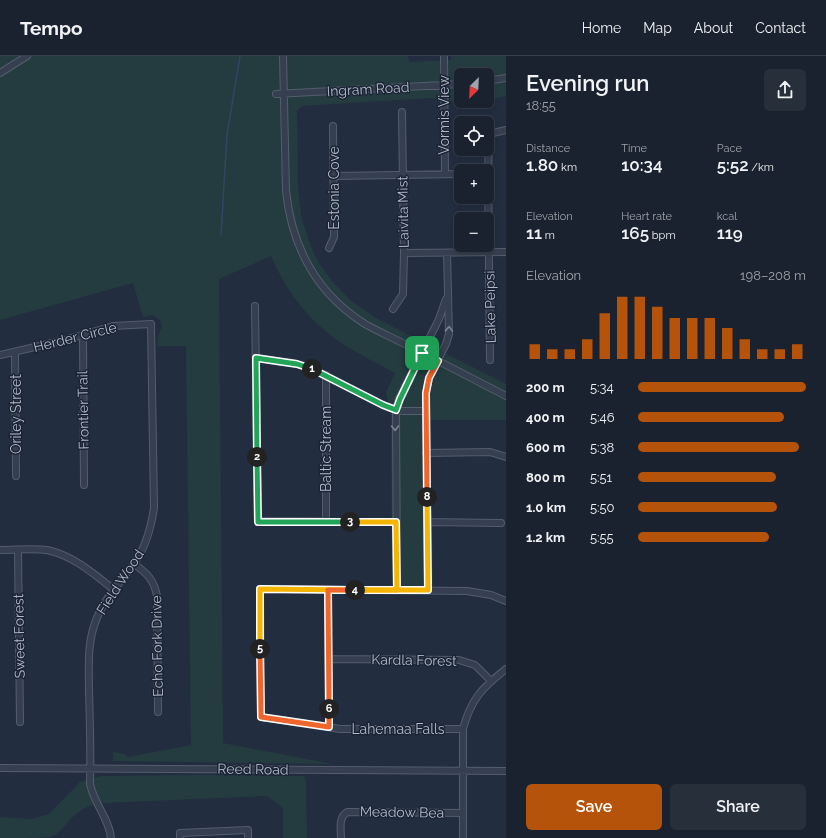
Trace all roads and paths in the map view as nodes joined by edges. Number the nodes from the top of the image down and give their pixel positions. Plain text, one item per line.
1 (26, 56) edge
2 (283, 56) edge
3 (444, 56) edge
4 (0, 73) edge
5 (506, 78) edge
6 (494, 80) edge
7 (454, 84) edge
8 (444, 85) junction
9 (276, 94) dead end
10 (285, 94) junction
11 (402, 112) dead end
12 (333, 126) dead end
13 (506, 130) edge
14 (488, 164) edge
15 (445, 174) junction
16 (454, 174) edge
17 (402, 175) junction
18 (334, 176) junction
19 (328, 248) dead end
20 (489, 252) joint
21 (494, 252) edge
22 (506, 252) edge
23 (404, 253) junction
24 (447, 253) junction
25 (447, 294) junction
26 (255, 306) dead end
27 (394, 309) dead end
28 (150, 324) joint
29 (82, 335) junction
30 (15, 352) junction
31 (422, 353) junction
32 (0, 355) edge
33 (256, 358) junction
34 (490, 360) dead end
35 (438, 361) junction
36 (326, 375) junction
37 (506, 396) edge
38 (396, 410) junction
39 (426, 411) junction
40 (426, 453) junction
41 (506, 457) edge
42 (16, 476) dead end
43 (84, 486) dead end
44 (326, 522) junction
45 (396, 522) junction
46 (427, 522) junction
47 (501, 523) dead end
48 (0, 550) edge
49 (18, 550) junction
50 (134, 564) junction
51 (113, 589) junction
52 (328, 590) junction
53 (397, 590) junction
54 (428, 590) junction
55 (506, 601) edge
56 (329, 659) junction
57 (506, 669) edge
58 (491, 681) junction
59 (158, 712) dead end
60 (20, 722) dead end
61 (329, 727) junction
62 (463, 729) junction
63 (0, 768) edge
64 (90, 768) junction
65 (463, 771) junction
66 (506, 771) edge
67 (462, 813) junction
68 (180, 835) edge
69 (110, 838) edge
70 (248, 838) edge
71 (341, 838) edge
72 (463, 838) edge

1 - 4 street
2 - 10 street
3 - 8 street, Vormis View
5 - 6 street
7 - 8 street, Ingram Road
8 - 10 street, Ingram Road
8 - 15 street, Vormis View
9 - 10 street, Ingram Road
10 - 31 street
11 - 17 street, Laivita Mist
12 - 18 street, Estonia Cove
13 - 14 street, Lake Peipsi
15 - 16 street
15 - 17 street
17 - 18 street
17 - 23 street, Laivita Mist
18 - 19 street, Estonia Cove
20 - 24 street
20 - 34 street, Lake Peipsi
21 - 22 street
23 - 24 street
23 - 27 street, Laivita Mist
24 - 25 street
25 - 31 street
35 -> 25 street
26 - 33 street
28 - 29 street, Herder Circle
28 - 50 street, Field Wood
29 - 30 street, Herder Circle
29 - 43 street, Frontier Trail
30 - 32 street, Herder Circle
30 - 42 street, Oriley Street
31 - 35 street
31 - 38 street
33 - 36 street
33 - 44 street
35 - 37 street
35 - 39 street
36 - 38 street
36 - 44 street, Baltic Stream
38 - 39 street
38 -> 45 street
39 - 40 street
40 - 41 street
40 - 46 street
44 - 45 street
45 - 53 street
46 - 47 street
46 - 54 street
48 - 49 street
49 - 51 street
49 - 60 street, Sweet Forest
50 - 51 street, Field Wood
50 - 59 street, Echo Fork Drive
51 - 64 street, Field Wood
52 - 53 street
52 - 56 street
52 - 61 street, Lahemaa Falls
53 - 54 street
54 - 55 street
56 - 58 street, Kardla Forest
56 - 61 street
57 - 58 street
58 - 62 street
61 - 62 street, Lahemaa Falls
62 - 65 street
63 - 64 street, Reed Road
64 - 65 street, Reed Road
64 - 69 street, Field Wood
65 - 66 street, Reed Road
65 - 67 street
67 - 71 street, Meadow Bea
67 - 72 street
68 - 70 street

